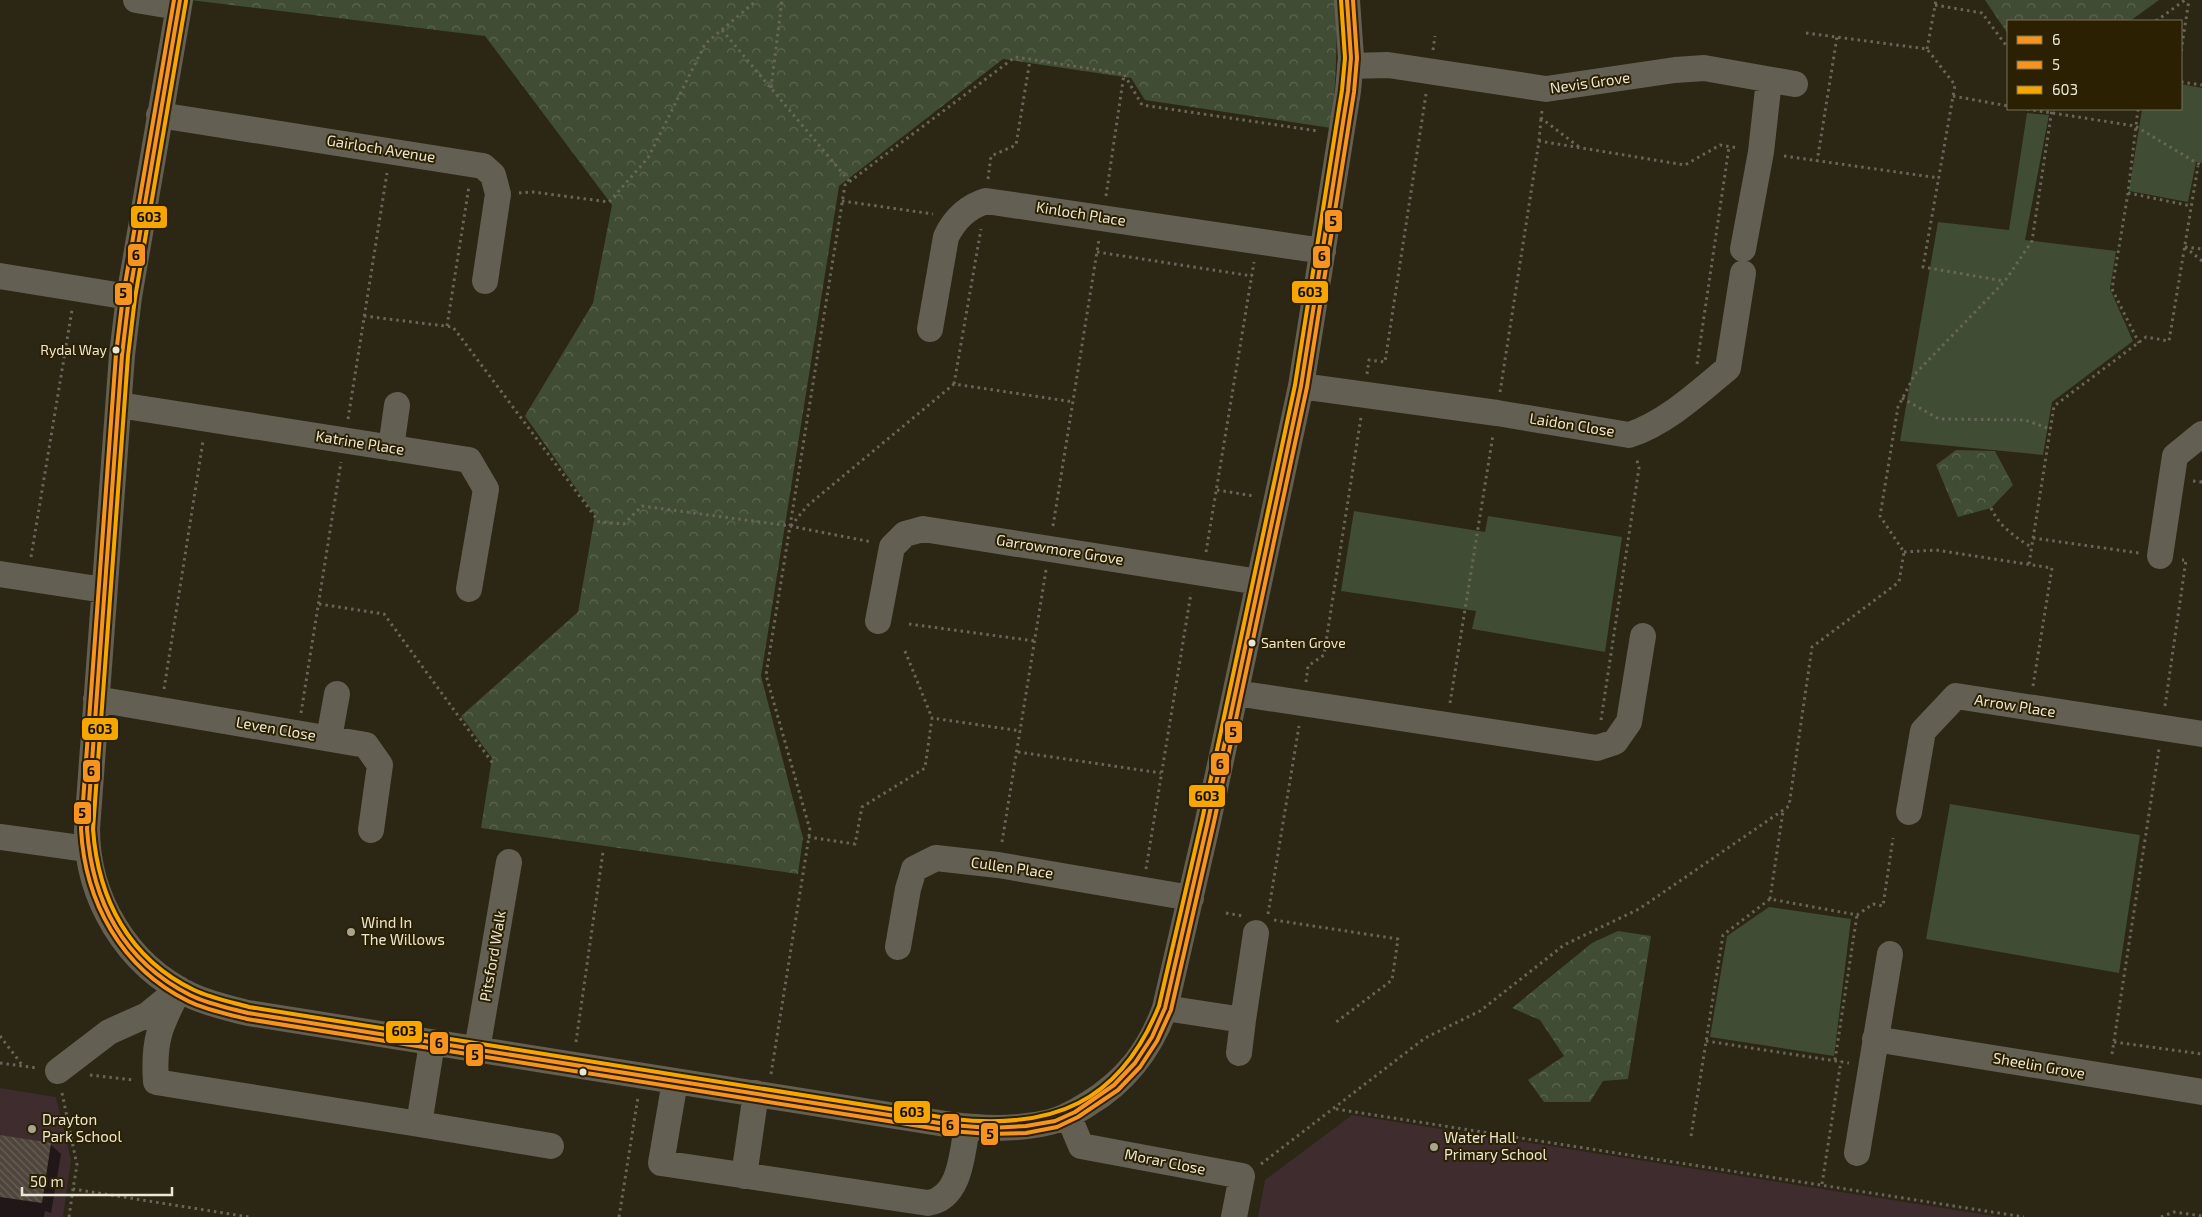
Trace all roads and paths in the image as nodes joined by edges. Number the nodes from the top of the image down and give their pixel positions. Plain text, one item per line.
1 (136, 0) edge
2 (757, 0) edge
3 (782, 0) edge
4 (1346, 0) edge
5 (1936, 0) edge
6 (2187, 0) edge
7 (179, 3) edge
8 (1935, 6) junction
9 (2157, 20) edge
10 (722, 30) junction
11 (1806, 33) dead end
12 (1435, 36) dead end
13 (1837, 37) junction
14 (2182, 42) edge
15 (2007, 47) edge
16 (1927, 49) junction
17 (1350, 66) junction
18 (1430, 71) junction
19 (1124, 74) junction
20 (1769, 80) junction
21 (2182, 82) edge
22 (1795, 84) dead end
23 (2202, 85) edge
24 (771, 89) junction
25 (1546, 90) junction
26 (1953, 96) junction
27 (2007, 106) edge
28 (2040, 110) edge
29 (2138, 110) edge
30 (2052, 111) edge
31 (159, 116) junction
32 (1542, 118) junction
33 (2135, 126) junction
34 (1342, 135) junction
35 (1539, 140) junction
36 (1729, 146) junction
37 (1579, 147) junction
38 (1761, 152) junction
39 (1818, 162) junction
40 (473, 163) junction
41 (2200, 166) edge
42 (1939, 178) junction
43 (850, 182) junction
44 (2128, 193) junction
45 (498, 194) junction
46 (842, 201) junction
47 (2191, 206) junction
48 (958, 218) junction
49 (1102, 218) junction
50 (1258, 240) junction
51 (2184, 246) junction
52 (2202, 249) edge
53 (1324, 251) junction
54 (1097, 252) junction
55 (2202, 261) edge
56 (0, 276) edge
57 (1252, 276) junction
58 (484, 281) dead end
59 (2005, 281) junction
60 (75, 288) junction
61 (129, 296) junction
62 (364, 316) dead end
63 (447, 326) junction
64 (930, 329) dead end
65 (2139, 343) junction
66 (1301, 386) junction
67 (1364, 394) junction
68 (1692, 397) junction
69 (1902, 398) junction
70 (1074, 402) junction
71 (119, 405) junction
72 (397, 405) dead end
73 (1497, 413) junction
74 (206, 418) junction
75 (2050, 428) junction
76 (2202, 434) edge
77 (1629, 435) junction
78 (391, 448) junction
79 (1217, 490) junction
80 (1277, 500) junction
81 (1991, 508) dead end
82 (790, 526) junction
83 (2033, 538) junction
84 (2032, 547) junction
85 (1049, 549) junction
86 (1904, 552) junction
87 (2160, 556) junction
88 (889, 559) junction
89 (2029, 564) junction
90 (1199, 572) junction
91 (0, 574) edge
92 (27, 578) junction
93 (1259, 582) junction
94 (470, 589) dead end
95 (104, 590) junction
96 (319, 604) dead end
97 (878, 621) dead end
98 (909, 624) dead end
99 (1643, 636) dead end
100 (1035, 641) junction
101 (905, 651) dead end
102 (337, 694) dead end
103 (1236, 694) junction
104 (96, 699) junction
105 (1302, 704) junction
106 (161, 709) junction
107 (2030, 709) junction
108 (932, 718) junction
109 (1446, 726) junction
110 (2162, 728) junction
111 (1021, 731) junction
112 (2202, 734) edge
113 (329, 738) junction
114 (1597, 748) junction
115 (1018, 752) junction
116 (494, 765) dead end
117 (1161, 773) junction
118 (1783, 810) junction
119 (1909, 812) dead end
120 (371, 830) dead end
121 (0, 837) edge
122 (808, 838) junction
123 (1893, 838) dead end
124 (88, 849) junction
125 (603, 852) dead end
126 (508, 862) dead end
127 (998, 865) junction
128 (1143, 889) junction
129 (1191, 898) junction
130 (1770, 899) junction
131 (1226, 913) dead end
132 (1857, 915) junction
133 (1253, 925) joint
134 (898, 947) dead end
135 (1890, 954) dead end
136 (179, 989) junction
137 (1165, 1008) junction
138 (1243, 1020) junction
139 (1336, 1023) dead end
140 (0, 1036) edge
141 (1875, 1039) junction
142 (1706, 1042) junction
143 (2114, 1042) junction
144 (432, 1043) junction
145 (477, 1050) junction
146 (1238, 1053) dead end
147 (2202, 1054) edge
148 (1835, 1061) junction
149 (1841, 1062) junction
150 (573, 1065) junction
151 (23, 1067) dead end
152 (58, 1071) joint
153 (1869, 1077) junction
154 (2108, 1078) junction
155 (675, 1081) junction
156 (2202, 1092) edge
157 (762, 1094) junction
158 (638, 1097) dead end
159 (1336, 1109) junction
160 (1068, 1115) junction
161 (419, 1124) junction
162 (967, 1127) junction
163 (1691, 1136) dead end
164 (551, 1146) dead end
165 (1857, 1154) dead end
166 (1258, 1167) dead end
167 (744, 1176) junction
168 (1822, 1184) junction
169 (73, 1189) junction
170 (2202, 1216) edge
171 (69, 1217) edge
172 (249, 1217) edge
173 (619, 1217) edge
174 (1234, 1217) edge
175 (2024, 1217) edge
176 (2161, 1217) edge

1 - 7 street
2 - 10 path
3 - 24 path
4 - 17 street
5 - 8 path
6 - 9 path
6 - 14 path
7 - 31 street
8 - 15 path
8 - 16 path
10 - 24 path
10 - 45 path
11 - 13 path
12 - 18 path
13 - 16 path
13 - 39 path
16 - 26 path
17 - 18 street, Nevis Grove
17 - 34 street
18 - 25 street, Nevis Grove
18 - 67 path
19 - 34 path
19 - 43 path
19 - 49 path
20 - 22 street, Nevis Grove
20 - 25 street, Nevis Grove
20 - 38 street
21 - 23 path
24 - 43 path
25 - 32 path
26 - 27 path
26 - 42 path
28 - 30 path
29 - 33 path
30 - 33 path
30 - 59 path
31 - 40 street, Gairloch Avenue
31 - 61 street
32 - 35 path
32 - 37 path
33 - 41 path
33 - 44 path
34 - 53 street
35 - 37 path
35 - 73 path
36 - 37 path
36 - 38 path
36 - 68 path
38 - 39 path
38 - 68 street, Laidon Close
39 - 42 path
40 - 45 street, Gairloch Avenue
40 - 63 path
41 - 47 path
42 - 59 path
43 - 46 path
44 - 47 path
44 - 65 path
45 - 58 street, Gairloch Avenue
46 - 48 path
46 - 82 path
47 - 51 path
48 - 49 street, Kinloch Place
48 - 64 street, Kinloch Place
49 - 50 street, Kinloch Place
49 - 54 path
50 - 53 street, Kinloch Place
50 - 57 path
51 - 52 path
51 - 55 path
51 - 65 path
53 - 66 street
54 - 57 path
54 - 70 path
56 - 60 street
57 - 79 path
59 - 69 path
60 - 61 street
60 - 92 path
61 - 71 street
62 - 63 path
63 - 82 path
65 - 75 path
66 - 67 street, Laidon Close
66 - 80 street
67 - 73 street, Laidon Close
67 - 105 path
68 - 77 street, Laidon Close
69 - 75 path
69 - 86 path
70 - 82 path
70 - 85 path
71 - 74 street, Katrine Place
71 - 95 street
72 - 78 street
73 - 77 street, Laidon Close
73 - 109 path
74 - 78 street, Katrine Place
74 - 106 path
75 - 83 path
76 - 87 street
77 - 114 path
78 - 94 street, Katrine Place
79 - 80 path
79 - 90 path
80 - 93 street
81 - 84 path
82 - 88 path
82 - 122 path
83 - 84 path
83 - 87 path
84 - 89 path
85 - 88 street, Garrowmore Grove
85 - 90 street, Garrowmore Grove
85 - 100 path
86 - 89 path
86 - 118 path
87 - 110 path
88 - 97 street
89 - 107 path
90 - 93 street, Garrowmore Grove
90 - 117 path
91 - 92 street
92 - 95 street
93 - 103 street
95 - 104 street
96 - 116 path
98 - 100 path
99 - 114 street
100 - 111 path
101 - 108 path
102 - 113 street
103 - 105 street
103 - 129 street
104 - 106 street, Leven Close
104 - 124 street
105 - 109 street
105 - 139 path
106 - 113 street, Leven Close
107 - 110 street, Arrow Place
107 - 119 street, Arrow Place
108 - 111 path
108 - 122 path
109 - 114 street
110 - 112 street, Arrow Place
110 - 143 path
111 - 115 path
113 - 120 street, Leven Close
115 - 117 path
115 - 127 path
117 - 128 path
118 - 130 path
118 - 159 path
121 - 124 street
122 - 157 path
123 - 132 path
124 - 136 street
125 - 150 path
126 - 145 street, Pitsford Walk
127 - 128 street, Cullen Place
127 - 134 street, Cullen Place
128 - 129 street, Cullen Place
129 - 137 street
130 - 132 path
130 - 142 path
131 - 133 path
132 - 148 path
133 - 138 street
135 - 141 street
136 - 144 street
136 - 152 street
136 - 161 street
137 - 138 street
137 - 160 street
138 - 146 street
140 - 151 path
141 - 153 street
141 - 154 street, Sheelin Grove
142 - 148 path
142 - 163 path
143 - 147 path
143 - 154 path
144 - 145 street
144 - 161 street
145 - 150 street
148 - 149 path
149 - 153 path
149 - 168 path
150 - 155 street
152 - 169 path
153 - 165 street
154 - 156 street, Sheelin Grove
155 - 157 street
155 - 167 street
157 - 162 street
157 - 167 street
158 - 173 path
159 - 166 path
159 - 168 path
160 - 162 street
160 - 174 street, Morar Close
161 - 164 street
162 - 167 street
168 - 175 path
169 - 171 path
169 - 172 path
170 - 176 path

